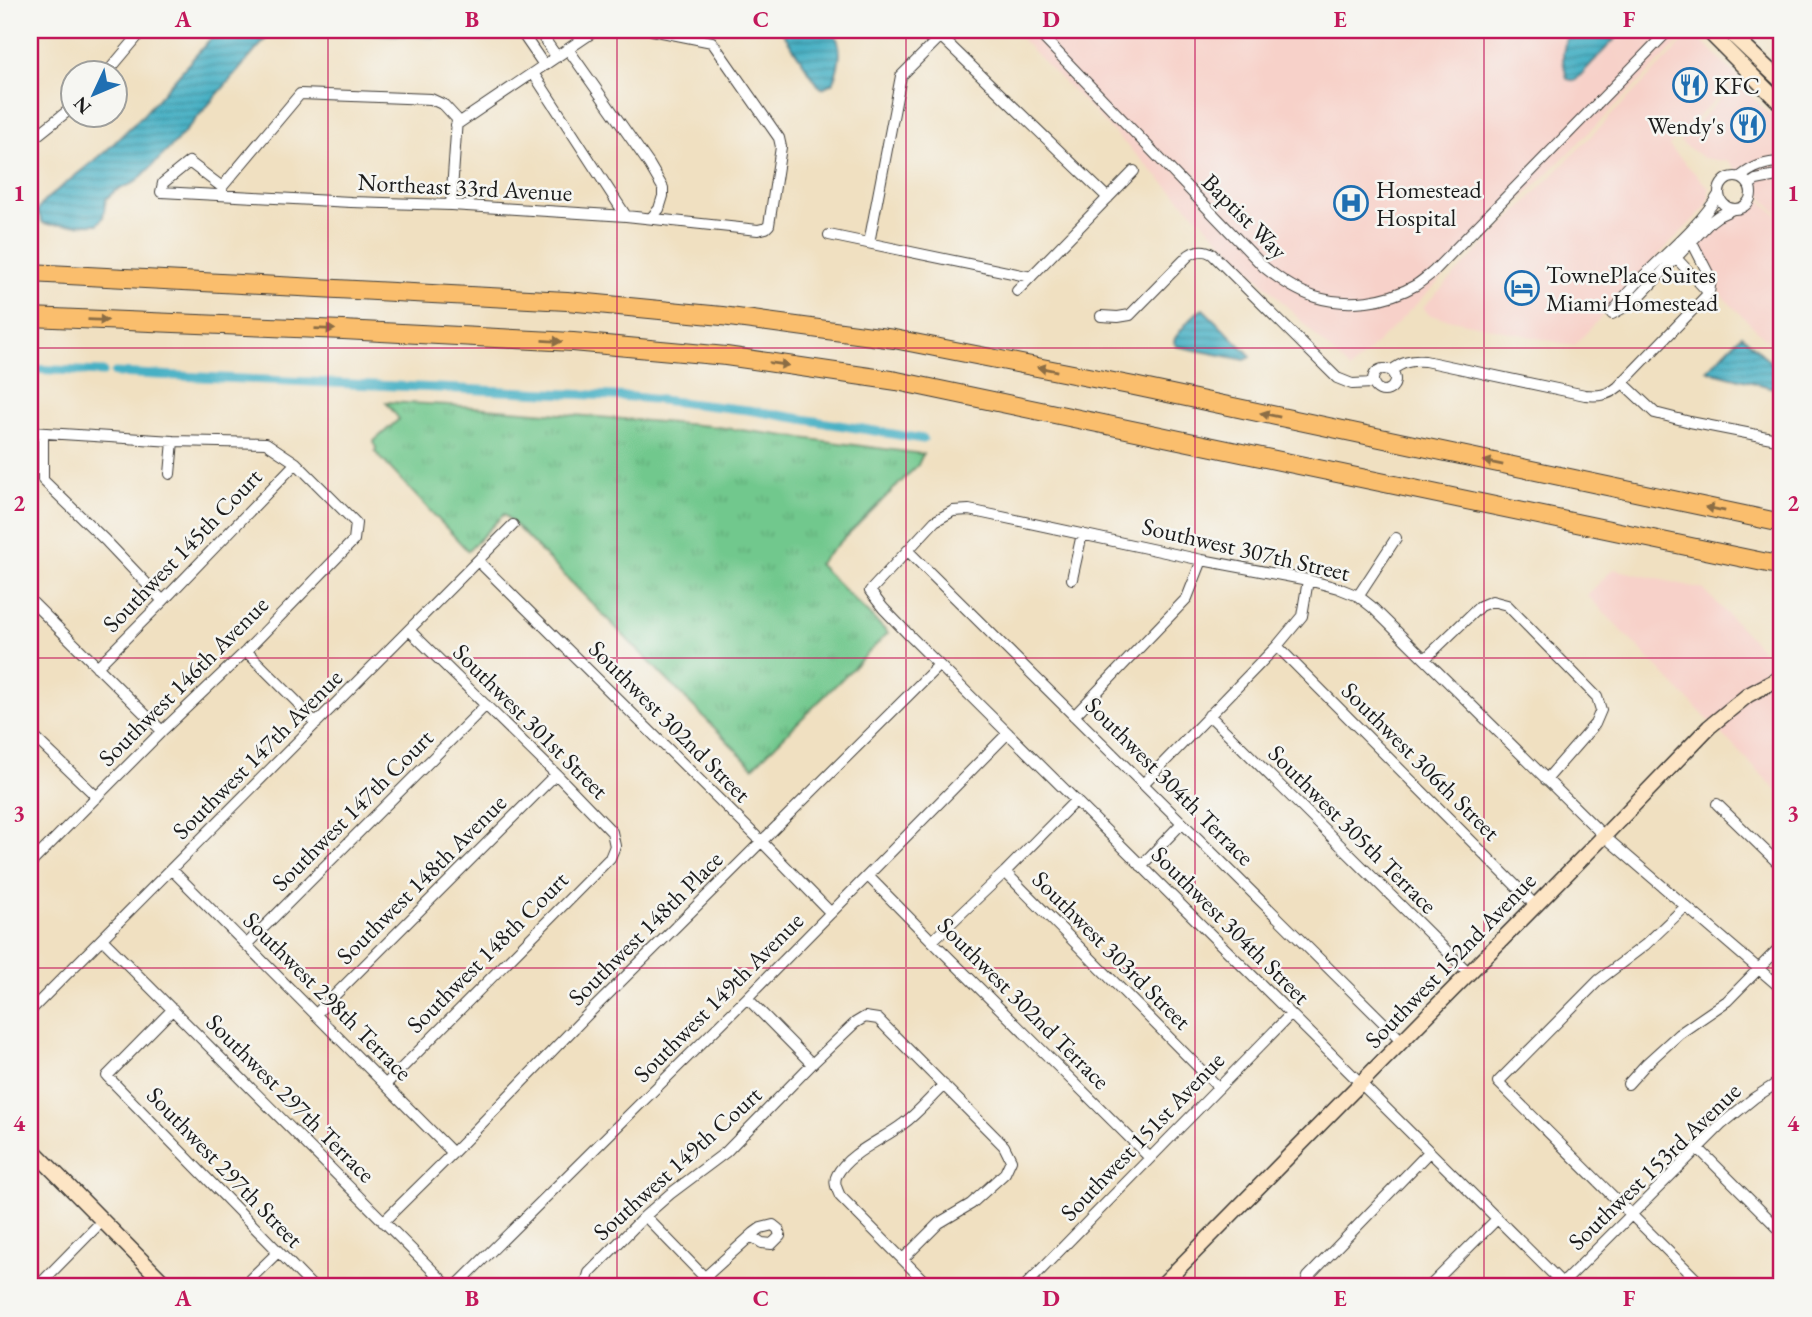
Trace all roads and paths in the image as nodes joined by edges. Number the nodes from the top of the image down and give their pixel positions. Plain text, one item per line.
1 (143, 30) edge
2 (520, 30) edge
3 (538, 30) edge
4 (596, 30) edge
5 (652, 30) edge
6 (1036, 30) edge
7 (1669, 30) edge
8 (1707, 30) edge
9 (1727, 30) edge
10 (937, 33) edge
11 (568, 49) junction
12 (556, 57) junction
13 (118, 60) edge
14 (544, 65) junction
15 (533, 73) junction
16 (1782, 82) edge
17 (1782, 105) edge
18 (60, 117) edge
19 (457, 122) junction
20 (30, 141) edge
21 (1782, 162) edge
22 (1134, 171) dead end
23 (1782, 175) edge
24 (1740, 177) junction
25 (1749, 184) junction
26 (222, 191) junction
27 (1719, 194) junction
28 (1108, 198) junction
29 (451, 205) junction
30 (1734, 209) junction
31 (626, 216) junction
32 (651, 218) junction
33 (830, 235) dead end
34 (1679, 240) junction
35 (1692, 242) junction
36 (869, 243) junction
37 (1676, 258) junction
38 (1707, 270) junction
39 (30, 273) edge
40 (1694, 276) junction
41 (1031, 277) junction
42 (1017, 291) dead end
43 (1709, 293) junction
44 (1101, 316) dead end
45 (30, 317) edge
46 (1391, 371) junction
47 (1373, 383) junction
48 (1623, 383) junction
49 (30, 432) edge
50 (43, 433) junction
51 (1782, 440) edge
52 (173, 441) junction
53 (296, 463) junction
54 (170, 474) dead end
55 (1779, 521) edge
56 (513, 525) dead end
57 (1082, 534) junction
58 (1396, 538) dead end
59 (908, 551) junction
60 (1202, 560) junction
61 (478, 561) junction
62 (1782, 566) edge
63 (1072, 579) dead end
64 (1308, 580) junction
65 (1358, 596) junction
66 (30, 600) edge
67 (163, 601) junction
68 (409, 630) junction
69 (1277, 646) junction
70 (246, 651) junction
71 (1425, 659) junction
72 (939, 665) junction
73 (97, 667) junction
74 (1782, 677) edge
75 (486, 705) junction
76 (1209, 715) junction
77 (1074, 716) junction
78 (316, 724) junction
79 (162, 731) junction
80 (30, 733) edge
81 (1008, 733) junction
82 (556, 774) junction
83 (1546, 780) junction
84 (1143, 784) junction
85 (97, 797) junction
86 (1076, 800) junction
87 (1717, 804) dead end
88 (1182, 822) junction
89 (1604, 836) junction
90 (762, 842) junction
91 (615, 846) joint
92 (30, 864) edge
93 (1141, 866) junction
94 (1782, 867) edge
95 (171, 869) junction
96 (1005, 872) junction
97 (868, 876) junction
98 (1535, 905) junction
99 (1685, 907) junction
100 (831, 913) junction
101 (102, 939) junction
102 (932, 941) junction
103 (247, 944) junction
104 (1782, 945) edge
105 (1759, 969) junction
106 (1469, 973) junction
107 (1782, 989) edge
108 (747, 998) junction
109 (31, 1006) edge
110 (173, 1009) junction
111 (316, 1014) junction
112 (1292, 1014) junction
113 (1402, 1041) junction
114 (812, 1064) junction
115 (1782, 1080) edge
116 (386, 1084) junction
117 (1360, 1084) junction
118 (1628, 1084) dead end
119 (943, 1085) junction
120 (1219, 1088) junction
121 (30, 1147) edge
122 (1697, 1147) junction
123 (1429, 1152) junction
124 (453, 1153) junction
125 (1150, 1158) junction
126 (1631, 1215) junction
127 (645, 1216) junction
128 (1497, 1219) junction
129 (102, 1221) junction
130 (383, 1222) junction
131 (1782, 1232) edge
132 (751, 1236) dead end
133 (278, 1252) junction
134 (903, 1259) junction
135 (704, 1278) junction
136 (1030, 1285) edge
137 (1562, 1286) edge
138 (37, 1287) edge
139 (168, 1287) edge
140 (243, 1287) edge
141 (313, 1287) edge
142 (449, 1287) edge
143 (455, 1287) edge
144 (586, 1287) edge
145 (714, 1287) edge
146 (930, 1287) edge
147 (1160, 1287) edge
148 (1305, 1287) edge
149 (1429, 1287) edge
150 (1704, 1287) edge

1 - 13 street
2 - 14 street
3 - 12 street
4 - 11 street
5 - 32 street, Northeast 33rd Avenue
6 - 7 street, Baptist Way
8 - 17 street
9 - 16 street
10 - 28 street
10 - 36 street
11 - 12 street
11 - 32 street
12 - 14 street
14 - 15 street
15 - 19 street
15 - 31 street
18 - 20 street
19 - 26 street
19 - 29 street
21 - 24 street
22 - 28 street
23 - 25 street
24 - 25 street
24 - 27 street
25 - 30 street
26 - 26 street, Northeast 33rd Avenue
26 - 29 street, Northeast 33rd Avenue
27 - 30 street
27 - 34 street
28 - 41 street
29 - 31 street, Northeast 33rd Avenue
30 - 35 street
31 - 32 street, Northeast 33rd Avenue
33 - 36 street
34 - 37 street
34 - 37 street
35 - 37 street
35 - 38 street
36 - 41 street
37 - 40 street
38 - 40 street
38 - 43 street
55 -> 39 highway
40 - 43 street
41 - 42 street
43 - 48 street
44 - 47 street
45 -> 62 highway
46 - 47 street
46 - 47 street
46 - 48 street
48 - 51 street
49 - 50 street
50 - 52 street
50 - 67 street
52 - 53 street
52 - 54 street
53 - 67 street, Southwest 145th Court
53 - 70 street, Southwest 146th Avenue
56 - 61 street, Southwest 147th Avenue
57 - 59 street, Southwest 307th Street
57 - 60 street, Southwest 307th Street
57 - 63 street
58 - 65 street
59 - 72 street, Southwest 304th Street
59 - 77 street, Southwest 304th Terrace
60 - 64 street, Southwest 307th Street
60 - 77 street
61 - 68 street, Southwest 147th Avenue
61 - 90 street, Southwest 302nd Street
64 - 65 street, Southwest 307th Street
64 - 69 street
65 - 71 street, Southwest 307th Street
66 - 73 street
67 - 73 street, Southwest 145th Court
68 - 75 street, Southwest 301st Street
68 - 78 street, Southwest 147th Avenue
69 - 76 street
69 - 98 street, Southwest 306th Street
70 - 78 street
70 - 79 street, Southwest 146th Avenue
71 - 83 street, Southwest 307th Street
71 - 83 street
72 - 81 street, Southwest 304th Street
72 - 90 street, Southwest 148th Place
73 - 79 street
74 - 89 street, Southwest 152nd Avenue
75 - 82 street, Southwest 301st Street
75 - 103 street, Southwest 147th Court
76 - 84 street
76 - 106 street, Southwest 305th Terrace
77 - 84 street, Southwest 304th Terrace
78 - 95 street, Southwest 147th Avenue
79 - 85 street, Southwest 146th Avenue
80 - 85 street
81 - 86 street, Southwest 304th Street
81 - 97 street, Southwest 149th Avenue
82 - 91 street, Southwest 301st Street
82 - 111 street, Southwest 148th Avenue
83 - 89 street, Southwest 307th Street
84 - 88 street, Southwest 304th Terrace
85 - 92 street, Southwest 146th Avenue
86 - 93 street, Southwest 304th Street
86 - 96 street
87 - 94 street
88 - 93 street
88 - 113 street, Southwest 304th Terrace
89 - 98 street, Southwest 152nd Avenue
89 - 99 street, Southwest 307th Street
90 - 100 street, Southwest 302nd Street
90 - 124 street, Southwest 148th Place
91 - 116 street, Southwest 148th Court
93 - 112 street, Southwest 304th Street
95 - 101 street, Southwest 147th Avenue
95 - 103 street, Southwest 298th Terrace
96 - 102 street
96 - 120 street, Southwest 303rd Street
97 - 100 street, Southwest 149th Avenue
97 - 102 street, Southwest 302nd Terrace
98 - 106 street, Southwest 152nd Avenue
99 - 105 street, Southwest 307th Street
99 - 126 street
100 - 108 street, Southwest 149th Avenue
101 - 109 street, Southwest 147th Avenue
101 - 110 street, Southwest 297th Terrace
102 - 125 street, Southwest 302nd Terrace
103 - 111 street, Southwest 298th Terrace
104 - 105 street
105 - 107 street, Southwest 307th Street
105 - 118 street
106 - 113 street, Southwest 152nd Avenue
108 - 114 street
108 - 143 street, Southwest 149th Avenue
110 - 130 street, Southwest 297th Terrace
110 - 133 street, Southwest 297th Street
111 - 116 street, Southwest 298th Terrace
112 - 117 street, Southwest 304th Street
112 - 120 street, Southwest 151st Avenue
113 - 117 street, Southwest 152nd Avenue
114 - 119 street, Southwest 149th Court
114 - 127 street, Southwest 149th Court
115 - 122 street, Southwest 153rd Avenue
116 - 124 street, Southwest 298th Terrace
117 - 123 street, Southwest 304th Street
117 - 147 street, Southwest 152nd Avenue
119 - 134 street
119 - 134 street
120 - 125 street, Southwest 151st Avenue
121 - 129 street
122 - 126 street, Southwest 153rd Avenue
122 - 131 street
123 - 128 street, Southwest 304th Street
123 - 148 street
124 - 130 street, Southwest 148th Place
125 - 136 street, Southwest 151st Avenue
126 - 137 street, Southwest 153rd Avenue
126 - 150 street
127 - 135 street
127 - 144 street, Southwest 149th Court
128 - 137 street, Southwest 304th Street
128 - 149 street
129 - 138 street
129 - 139 street
130 - 142 street, Southwest 297th Terrace
132 - 135 street
133 - 140 street
133 - 141 street, Southwest 297th Street
134 - 146 street
135 - 145 street

